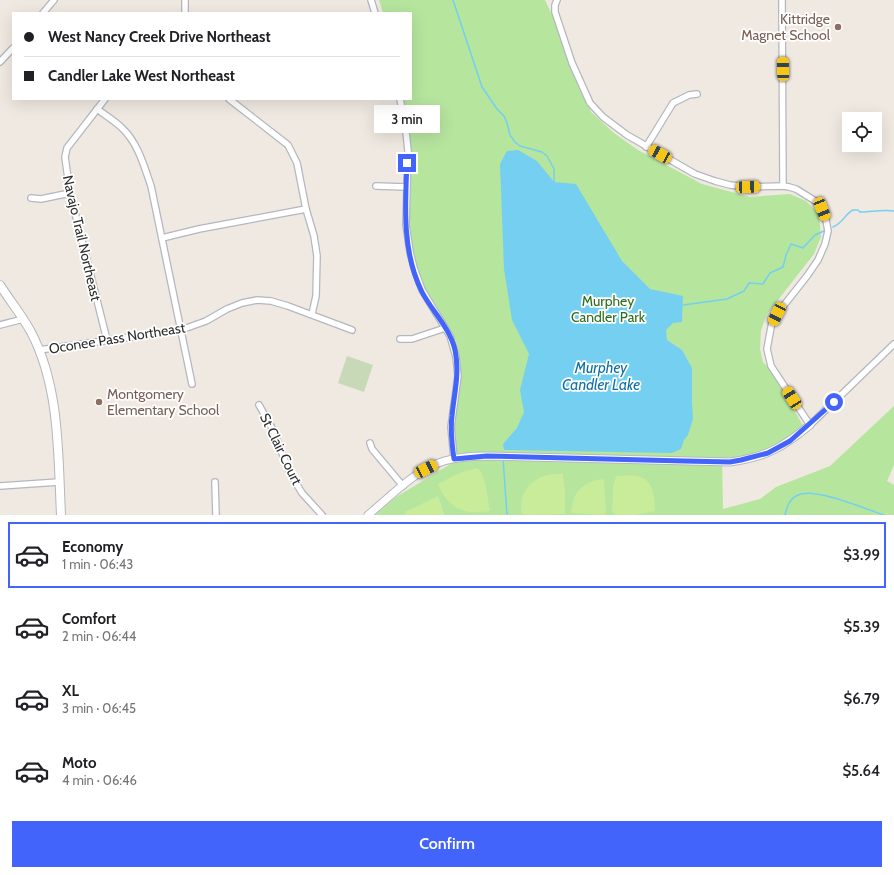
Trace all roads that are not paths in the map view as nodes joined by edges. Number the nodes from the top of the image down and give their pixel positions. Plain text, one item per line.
1 (54, 0) edge
2 (185, 0) edge
3 (371, 0) edge
4 (557, 0) edge
5 (782, 0) edge
6 (44, 12) edge
7 (185, 12) edge
8 (375, 12) edge
9 (12, 49) edge
10 (0, 62) edge
11 (697, 94) dead end
12 (104, 100) edge
13 (230, 100) edge
14 (400, 100) edge
15 (97, 109) junction
16 (646, 147) junction
17 (376, 186) dead end
18 (783, 186) junction
19 (406, 187) junction
20 (70, 193) junction
21 (31, 198) dead end
22 (306, 209) junction
23 (162, 238) junction
24 (0, 286) edge
25 (312, 314) junction
26 (23, 319) junction
27 (0, 325) edge
28 (445, 328) junction
29 (181, 330) junction
30 (352, 330) dead end
31 (400, 339) dead end
32 (107, 340) junction
33 (894, 344) edge
34 (39, 350) junction
35 (192, 384) dead end
36 (259, 405) dead end
37 (810, 425) junction
38 (370, 443) dead end
39 (454, 459) junction
40 (59, 482) junction
41 (215, 482) dead end
42 (0, 486) edge
43 (403, 486) junction
44 (321, 514) edge
45 (61, 515) edge
46 (216, 515) edge
47 (368, 515) edge

1 - 6 street
2 - 7 street
3 - 8 street
4 - 16 street
5 - 18 street
9 - 10 street
11 - 16 street
12 - 15 street, Navajo Trail Northeast
13 - 22 street
14 - 19 street
15 - 20 street, Navajo Trail Northeast
15 - 23 street
16 - 18 street
17 - 19 street
18 - 37 street
19 - 28 street
20 - 21 street
20 - 32 street, Navajo Trail Northeast
22 - 23 street
22 - 25 street
23 - 29 street
24 - 26 main road
25 - 29 street, Oconee Pass Northeast
25 - 30 street, Oconee Pass Northeast
26 - 27 street
26 - 34 main road
28 - 31 street
28 - 39 street
29 - 32 street, Oconee Pass Northeast
29 - 35 street
32 - 34 street, Oconee Pass Northeast
33 - 37 street
34 - 40 main road
36 - 44 street, St Clair Court
37 - 39 street
38 - 43 street
39 - 43 street
40 - 42 street
40 - 45 main road
41 - 46 street
43 - 47 street

